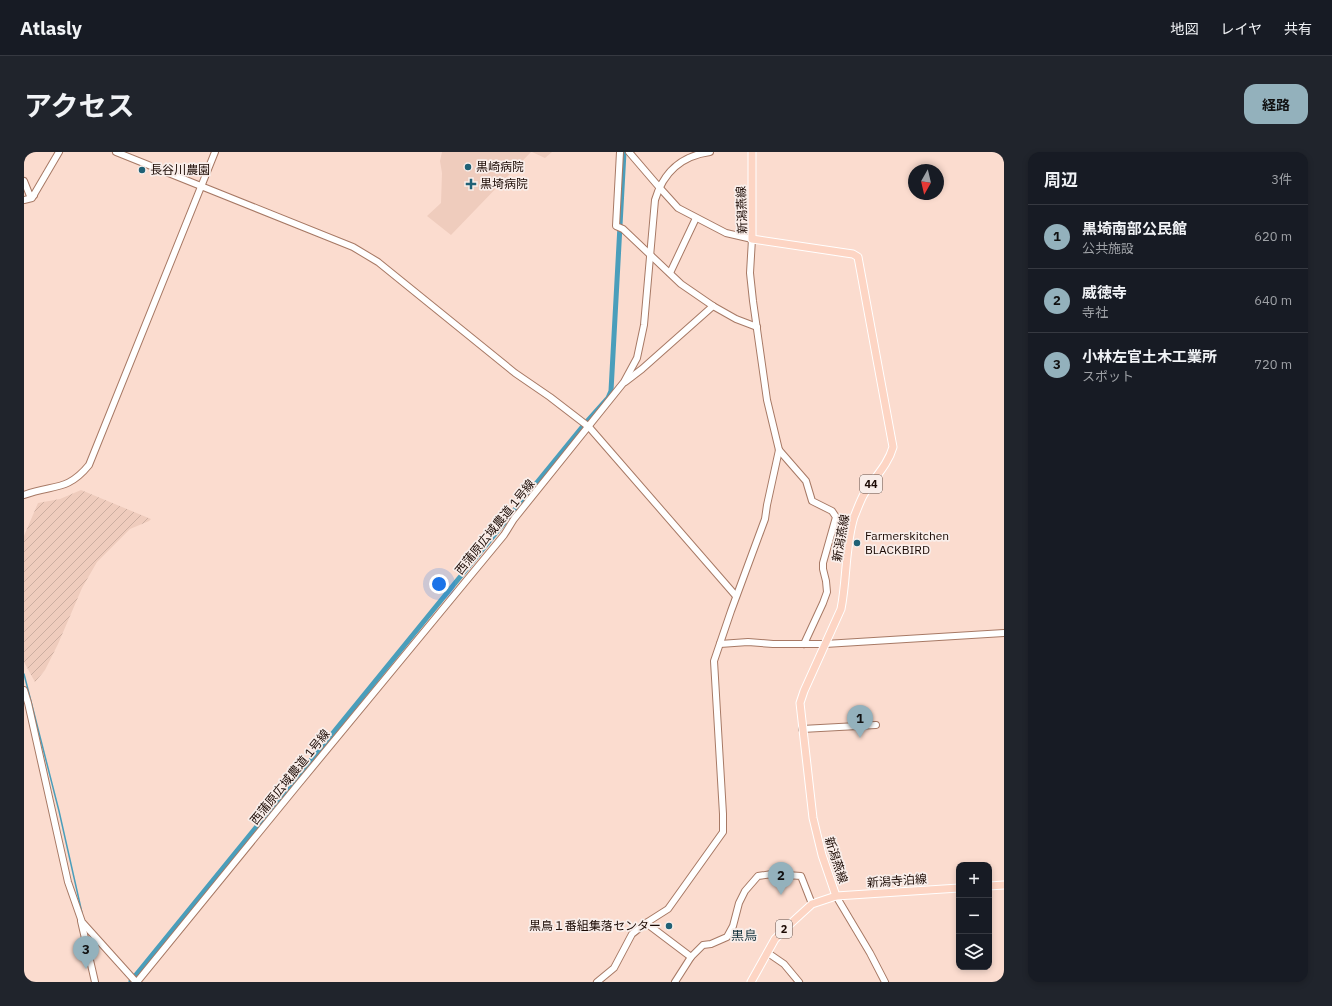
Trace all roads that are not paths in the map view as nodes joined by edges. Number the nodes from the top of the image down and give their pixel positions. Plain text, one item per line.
1 (59, 152) edge
2 (116, 152) edge
3 (215, 152) edge
4 (620, 152) edge
5 (629, 152) edge
6 (710, 152) edge
7 (752, 152) edge
8 (24, 181) edge
9 (201, 186) junction
10 (658, 187) junction
11 (34, 195) junction
12 (24, 200) edge
13 (696, 218) junction
14 (752, 239) junction
15 (650, 255) junction
16 (670, 273) junction
17 (713, 306) junction
18 (757, 327) junction
19 (624, 382) junction
20 (589, 427) junction
21 (779, 450) junction
22 (24, 495) edge
23 (736, 596) junction
24 (1004, 633) edge
25 (720, 644) junction
26 (804, 644) junction
27 (825, 644) junction
28 (24, 690) edge
29 (876, 725) dead end
30 (802, 729) junction
31 (1004, 885) edge
32 (992, 886) edge
33 (956, 888) edge
34 (836, 896) junction
35 (812, 904) junction
36 (79, 913) junction
37 (646, 923) junction
38 (768, 953) junction
39 (691, 957) junction
40 (95, 982) edge
41 (137, 982) edge
42 (597, 982) edge
43 (675, 982) edge
44 (752, 982) edge
45 (799, 982) edge
46 (885, 982) edge

1 - 11 street
2 - 9 street
3 - 9 street
4 - 15 street
5 - 10 street
6 - 10 street, 西蒲原広域農道 1号線
7 - 14 main road, 新潟燕線
8 - 11 street
9 - 20 street
9 - 22 street
10 - 13 street
10 - 15 street, 西蒲原広域農道 1号線
11 - 12 street
13 - 14 street
13 - 16 street
14 - 18 street
14 - 27 main road, 新潟燕線 / 44
15 - 16 street
15 - 19 street, 西蒲原広域農道 1号線
16 - 17 street
17 - 18 street
17 - 19 street
18 - 21 street
19 - 20 street, 西蒲原広域農道 1号線
20 - 23 street
20 - 41 street, 西蒲原広域農道 1号線
21 - 23 street
21 - 26 street
23 - 25 street
24 - 27 street
25 - 26 street
25 - 37 street
26 - 27 street
27 - 30 main road, 新潟燕線 / 44
28 - 36 street
29 - 30 street
30 - 34 main road, 新潟燕線 / 44
31 - 32 main road
33 - 34 main road, 新潟寺泊線 / 2
34 - 35 main road, 2
34 - 46 street
35 - 38 main road, 2
35 - 39 street
36 - 40 street
36 - 41 street
37 - 39 street
37 - 42 street
38 - 44 main road, 2
38 - 45 street
39 - 43 street

